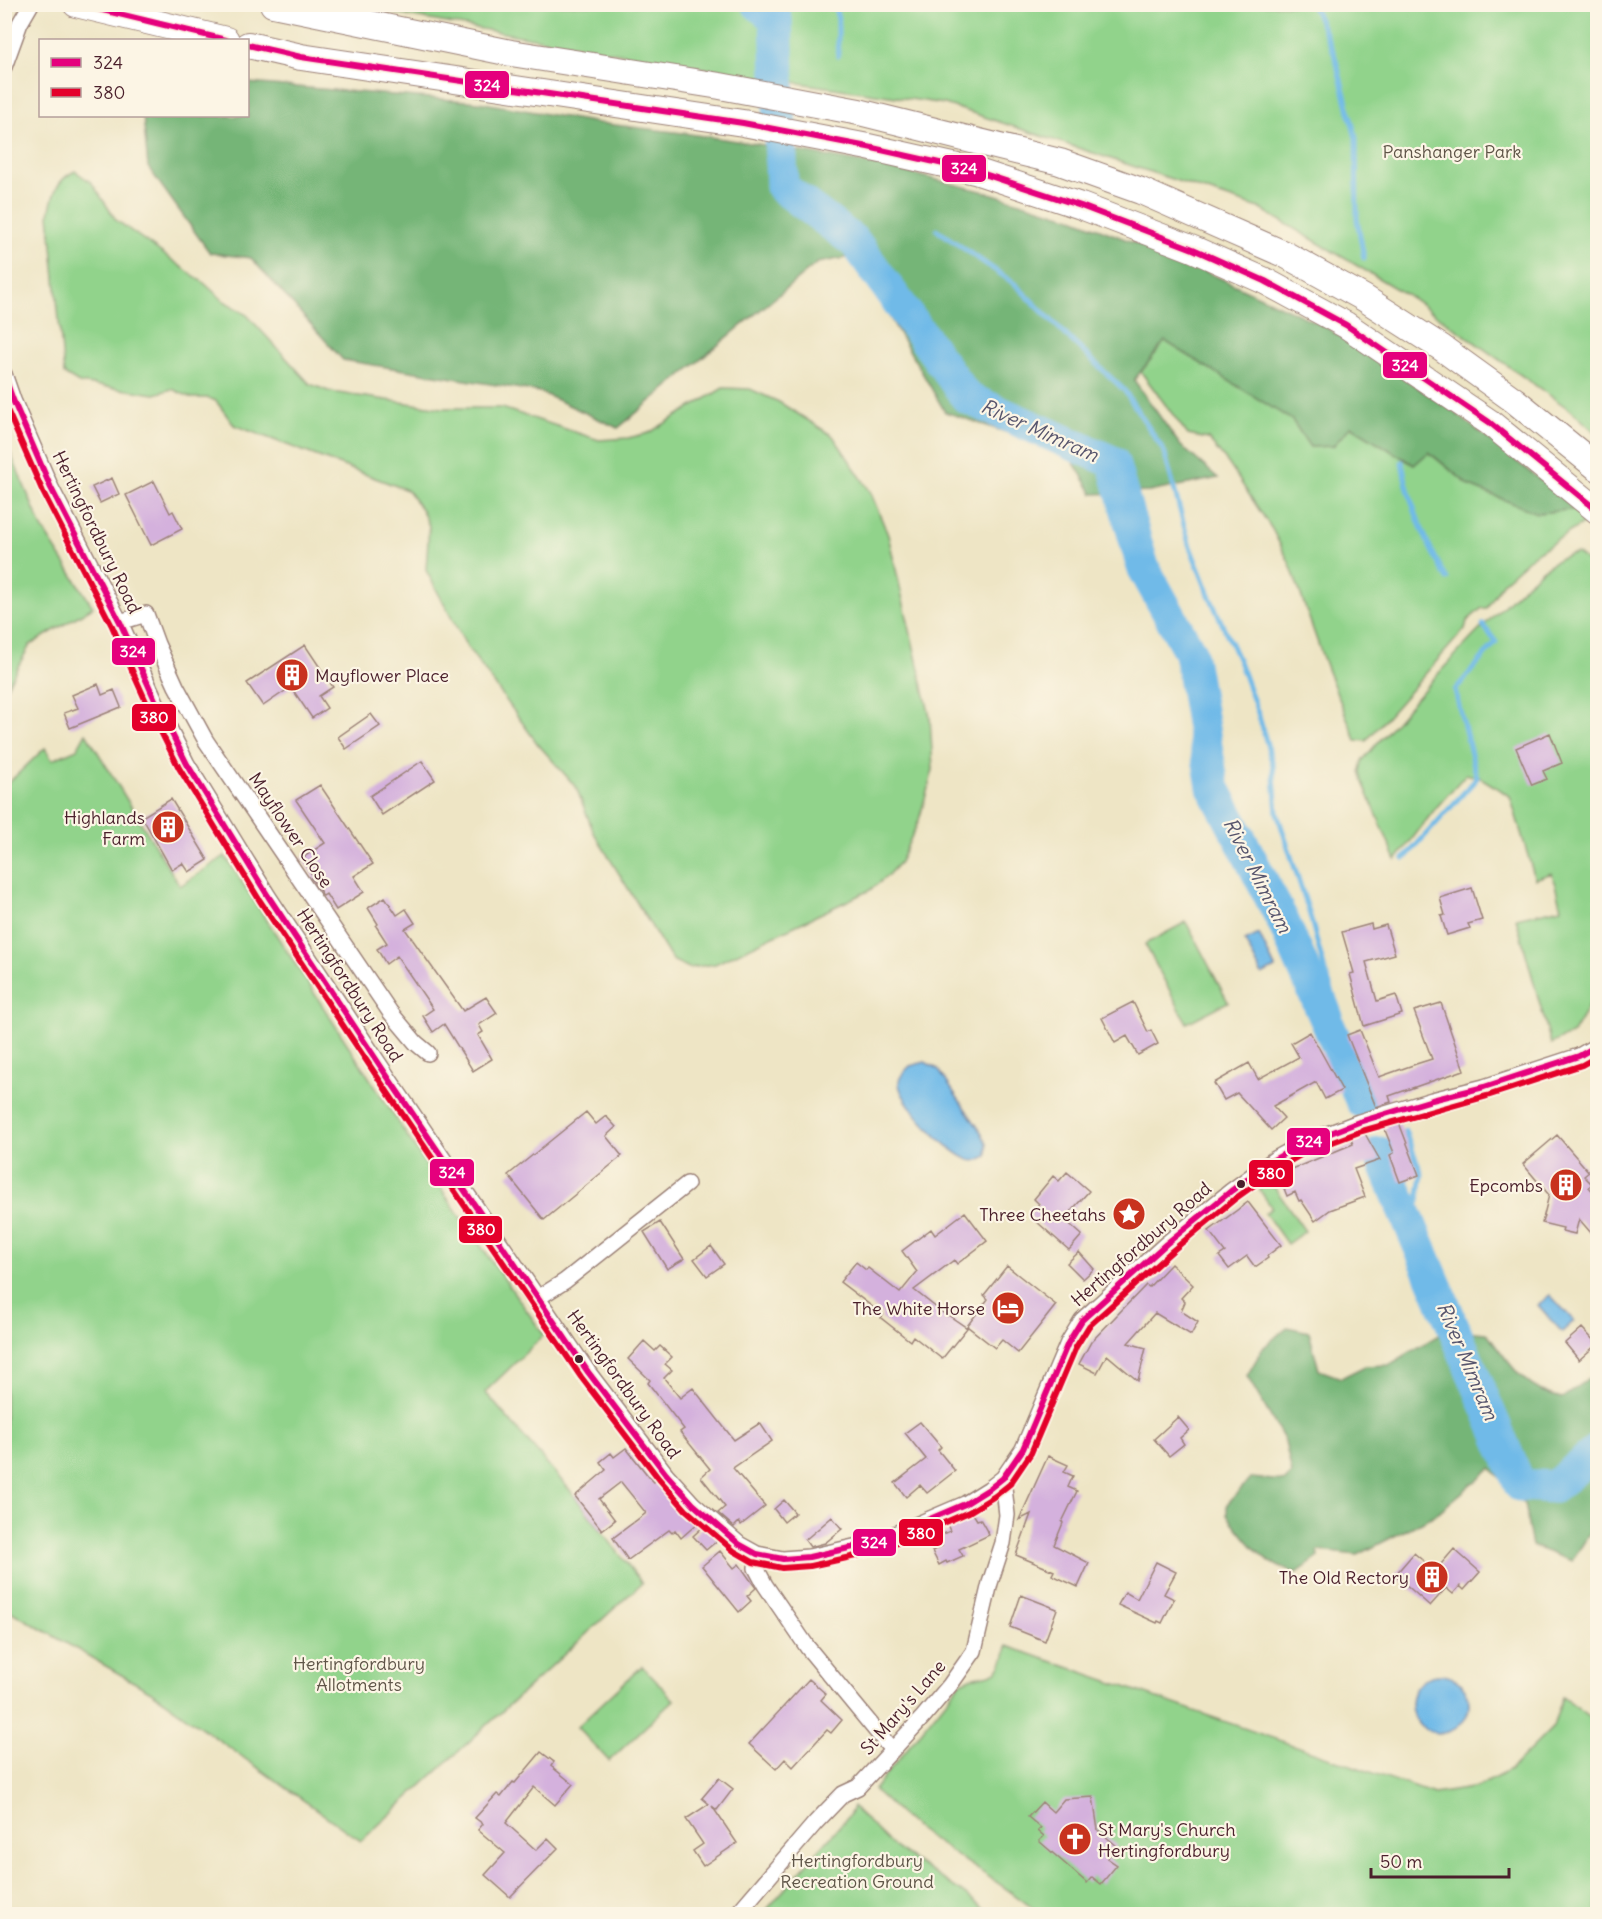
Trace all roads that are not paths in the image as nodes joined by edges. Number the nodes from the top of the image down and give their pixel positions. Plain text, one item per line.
1 (31, 4) edge
2 (75, 4) edge
3 (273, 4) edge
4 (222, 39) edge
5 (249, 45) edge
6 (4, 67) edge
7 (4, 374) edge
8 (1598, 468) edge
9 (1591, 506) edge
10 (120, 622) junction
11 (1598, 1045) edge
12 (428, 1053) dead end
13 (687, 1184) dead end
14 (538, 1298) junction
15 (1003, 1478) junction
16 (757, 1554) junction
17 (892, 1750) junction
18 (737, 1914) edge

1 - 6 street
2 - 4 highway
3 - 8 highway
5 - 9 highway
7 - 10 street, Hertingfordbury Road
10 - 12 street, Mayflower Close
10 - 14 street, Hertingfordbury Road
11 - 15 street, Hertingfordbury Road
13 - 14 street
14 - 16 street, Hertingfordbury Road
15 - 16 street, Hertingfordbury Road
15 - 17 street, St Mary's Lane
16 - 17 street
17 - 18 street, St Mary's Lane

